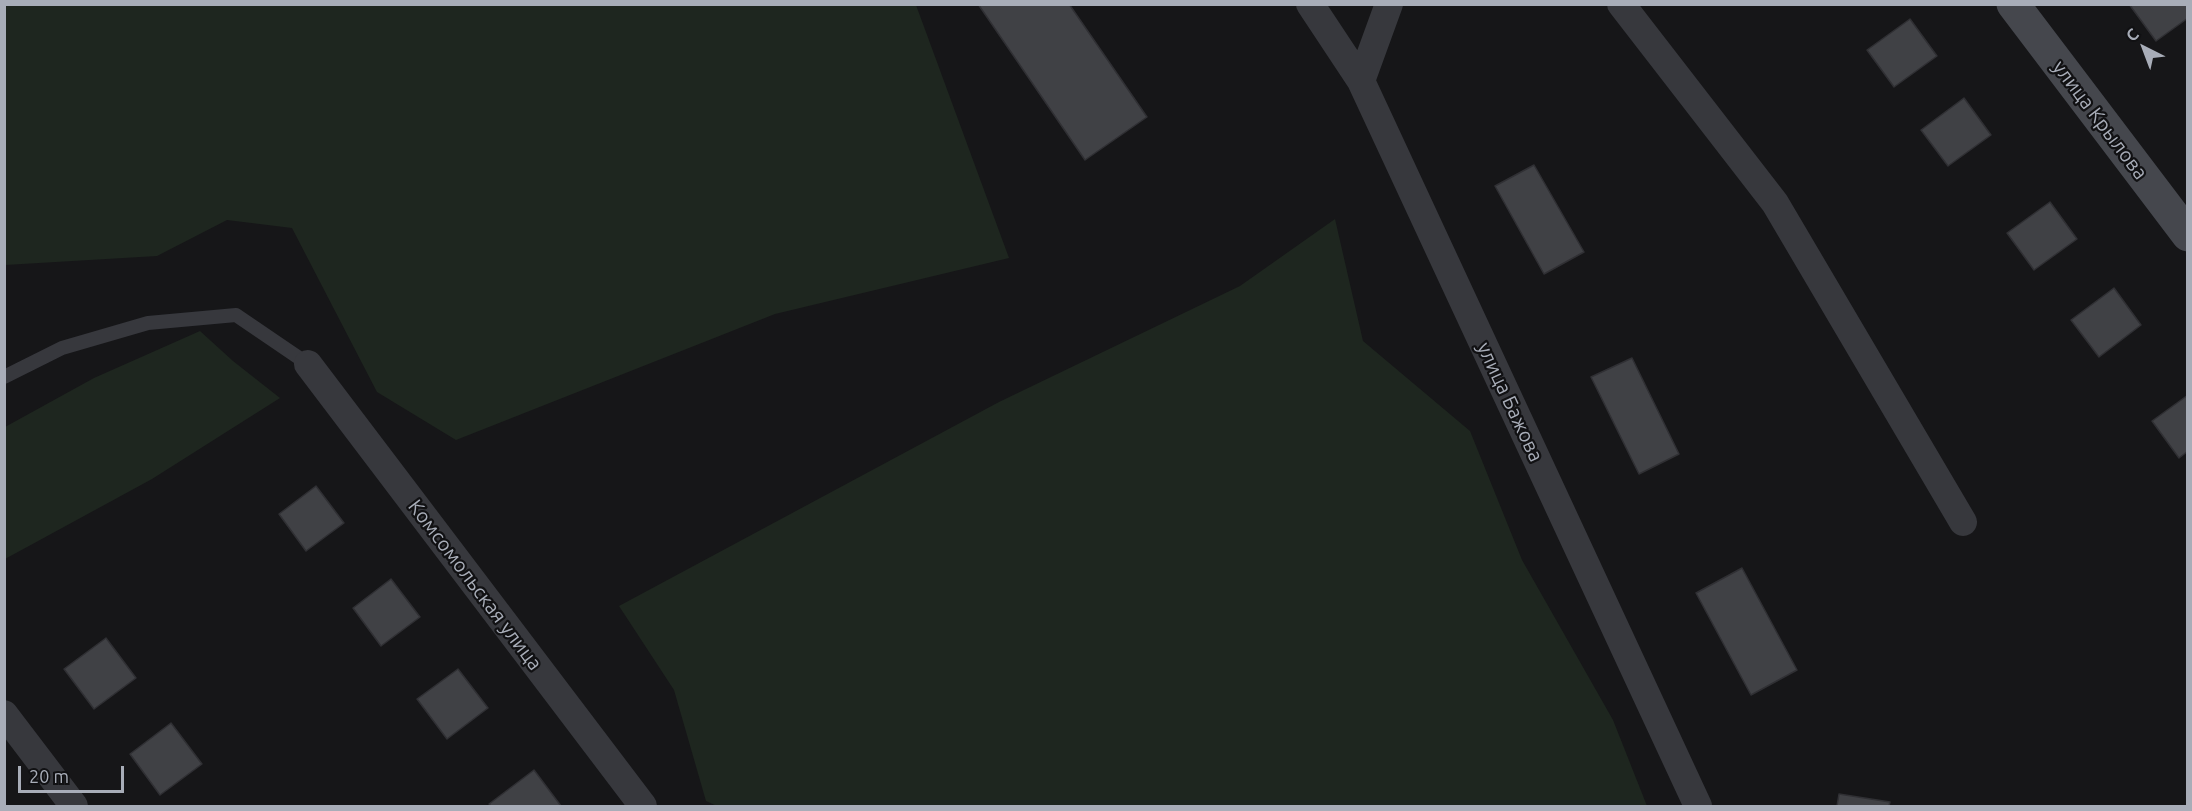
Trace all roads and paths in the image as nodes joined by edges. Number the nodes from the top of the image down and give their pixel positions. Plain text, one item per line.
1 (1310, 4) edge
2 (1389, 4) edge
3 (1621, 4) edge
4 (2013, 4) edge
5 (1361, 81) junction
6 (2187, 235) edge
7 (308, 364) joint
8 (4, 377) edge
9 (1963, 522) dead end
10 (4, 714) edge
11 (74, 807) edge
12 (643, 807) edge
13 (1698, 807) edge

1 - 5 street, улица Бажова
2 - 5 street
3 - 9 street
4 - 6 main road, улица Крылова
5 - 13 street, улица Бажова
7 - 8 lane
7 - 12 street, Комсомольская улица
10 - 11 street

